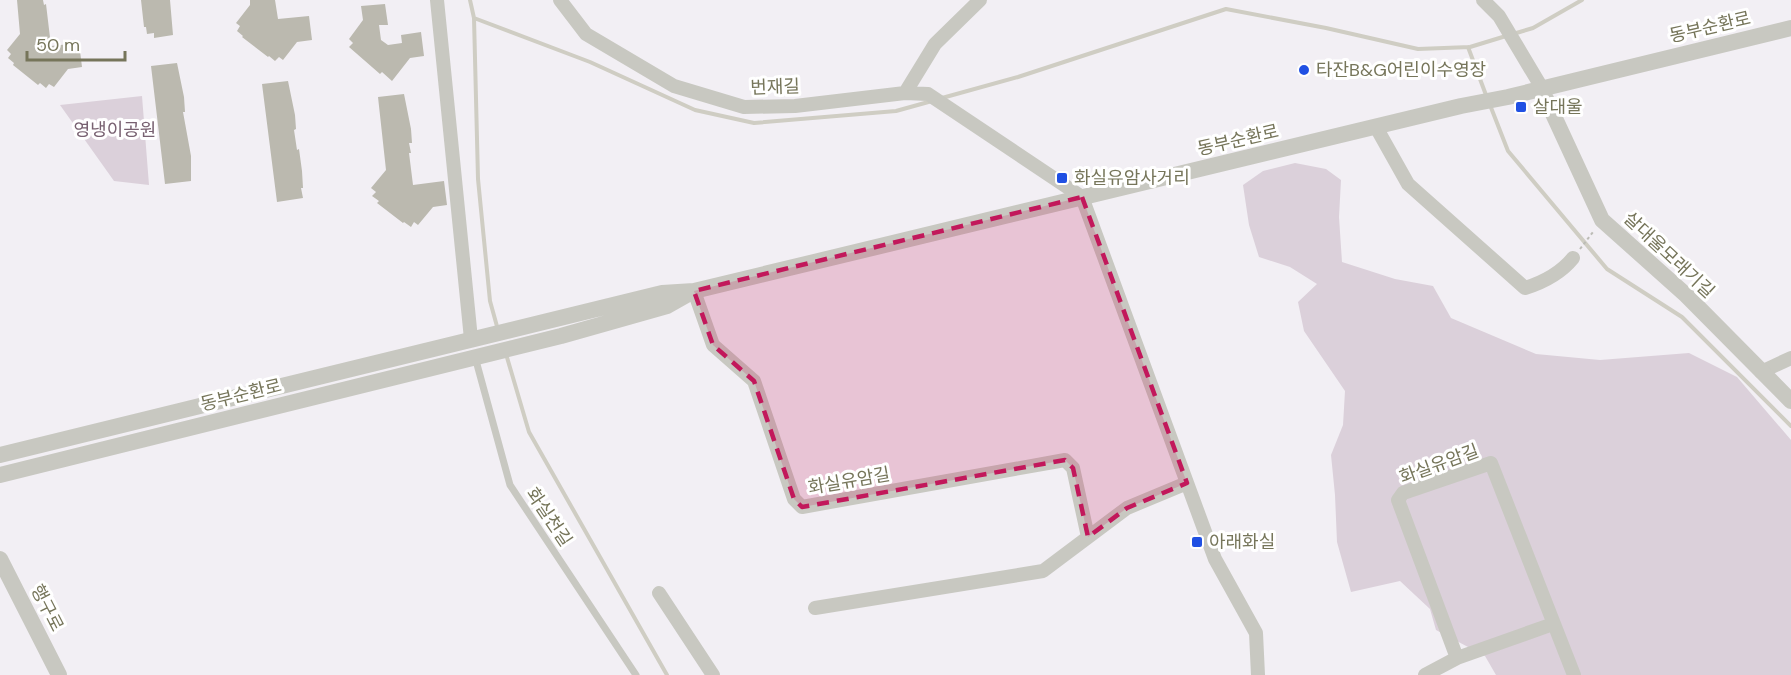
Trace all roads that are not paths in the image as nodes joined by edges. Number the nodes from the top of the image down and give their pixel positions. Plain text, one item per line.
1 (437, 0) edge
2 (560, 0) edge
3 (980, 0) edge
4 (1483, 0) edge
5 (1791, 28) edge
6 (1540, 85) junction
7 (905, 93) junction
8 (1376, 127) junction
9 (1082, 197) junction
10 (1573, 258) road end
11 (694, 291) junction
12 (478, 337) junction
13 (483, 355) junction
14 (1791, 358) edge
15 (1761, 372) junction
16 (1791, 401) edge
17 (0, 455) edge
18 (0, 475) edge
19 (1187, 483) junction
20 (1088, 537) junction
21 (0, 559) edge
22 (658, 593) dead end
23 (815, 608) dead end
24 (1553, 624) junction
25 (1452, 665) edge
26 (59, 675) edge
27 (636, 675) edge
28 (713, 675) edge
29 (1258, 675) edge
30 (1425, 675) edge
31 (1574, 675) edge

1 - 12 street
2 - 7 street, 번재길
3 - 7 street
4 - 6 street
5 - 6 street, 동부순환로
6 - 8 street, 동부순환로
6 - 15 street, 살대울모래기길
7 - 9 street, 번재길
8 - 9 street, 동부순환로
8 - 10 street
9 - 11 street, 동부순환로
9 - 19 street
11 - 12 street, 동부순환로
11 - 13 street, 동부순환로
11 - 20 street, 화실유암길
12 - 13 street
12 - 17 street, 동부순환로
13 - 18 street, 동부순환로
13 - 27 lane, 화실천길
14 - 15 street
15 - 16 street, 살대울모래기길
19 - 20 street
19 - 29 street
20 - 23 street
21 - 26 street, 행구로
22 - 28 street
24 - 25 street
24 - 25 street, 화실유암길
24 - 31 street, 화실유암길
25 - 30 street

